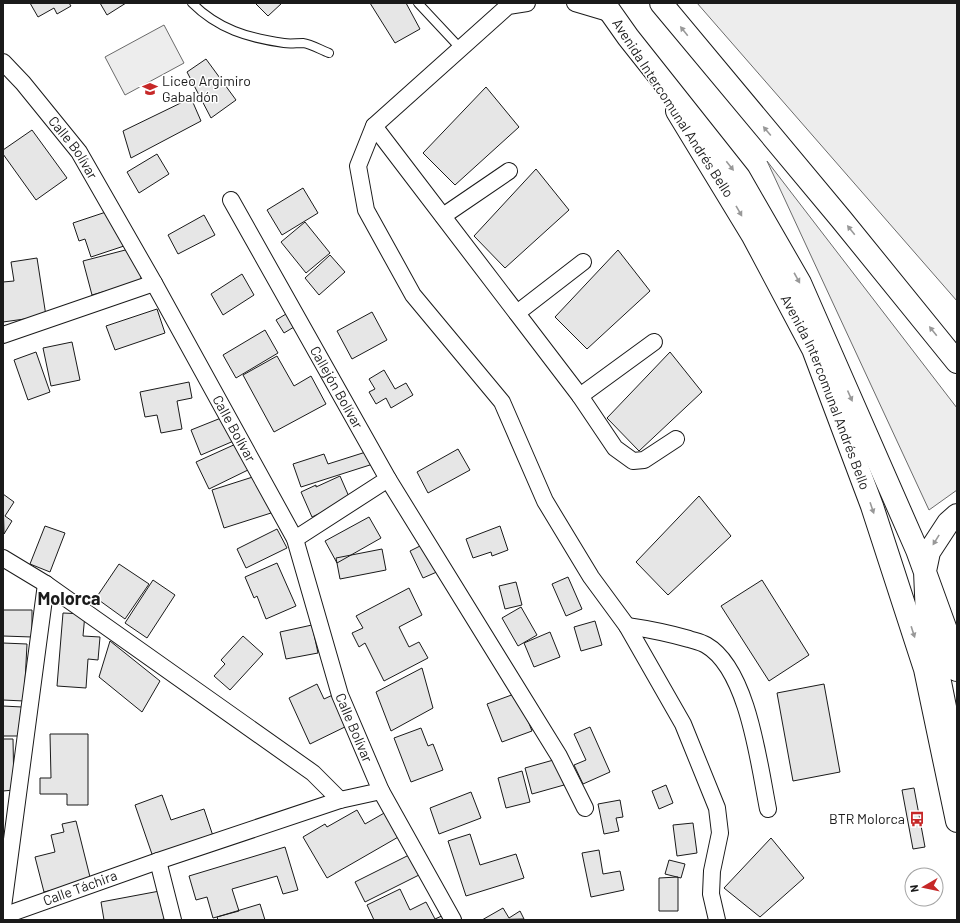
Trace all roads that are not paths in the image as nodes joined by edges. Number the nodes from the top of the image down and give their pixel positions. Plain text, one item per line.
1 (192, 3) edge
2 (418, 3) edge
3 (527, 3) edge
4 (575, 3) edge
5 (661, 3) edge
6 (508, 4) edge
7 (608, 8) edge
8 (628, 36) junction
9 (461, 48) junction
10 (329, 53) dead end
11 (3, 62) edge
12 (374, 126) junction
13 (509, 171) dead end
14 (231, 200) dead end
15 (443, 216) junction
16 (583, 262) dead end
17 (154, 283) junction
18 (517, 313) junction
19 (3, 335) edge
20 (654, 342) dead end
21 (957, 362) edge
22 (580, 396) junction
23 (676, 439) dead end
24 (388, 478) junction
25 (957, 515) edge
26 (295, 539) junction
27 (3, 558) edge
28 (925, 571) junction
29 (46, 584) junction
30 (627, 626) junction
31 (957, 670) edge
32 (957, 767) edge
33 (381, 791) junction
34 (340, 800) junction
35 (585, 808) dead end
36 (768, 809) dead end
37 (957, 821) edge
38 (158, 861) junction
39 (3, 907) edge
40 (3, 916) edge
41 (174, 920) edge
42 (453, 920) edge
43 (717, 920) edge

1 - 10 lane
2 - 9 lane
3 - 6 street
4 - 7 street
21 -> 5 main road
6 - 9 street
7 - 8 main road, Avenida Intercomunal Andrés Bello
8 -> 28 main road
8 -> 37 main road, Avenida Intercomunal Andrés Bello
9 - 12 street
11 - 17 street, Calle Bolívar
12 - 15 street
12 - 30 street
13 - 15 street
14 - 24 street, Callejón Bolívar
15 - 18 street
16 - 18 street
17 - 19 street
17 - 26 street, Calle Bolívar
18 - 22 street
20 - 22 street
22 - 23 street
24 - 26 street
24 - 35 street, Callejón Bolívar
25 -> 28 main road
26 - 33 street, Calle Bolívar
27 - 29 street
28 - 31 main road
28 - 32 main road
29 - 34 street
29 - 39 street
30 - 36 street
30 - 43 street
33 - 34 street
33 - 42 street, Calle Bolívar
34 - 38 street, Calle Táchira
38 - 40 street, Calle Táchira
38 - 41 street

